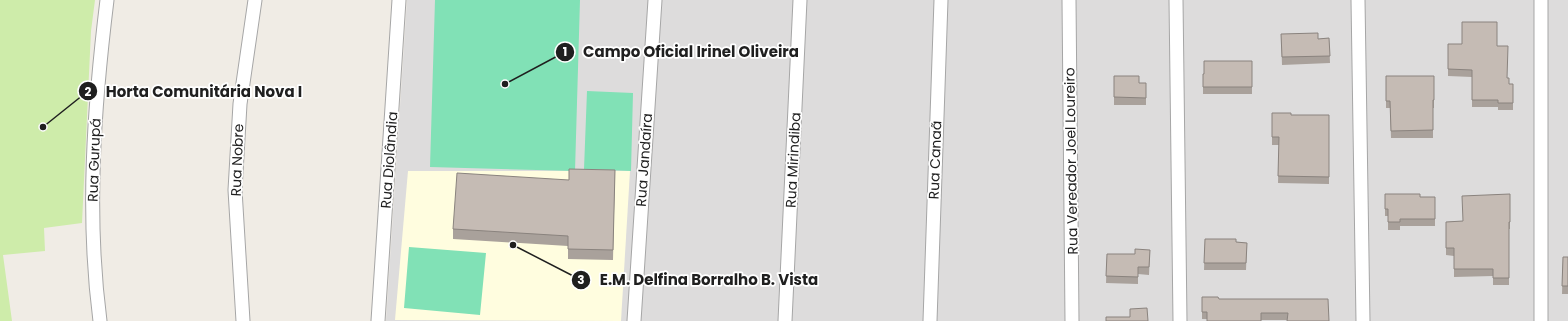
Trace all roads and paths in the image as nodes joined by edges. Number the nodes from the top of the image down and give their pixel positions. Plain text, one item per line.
1 (107, 0) edge
2 (255, 0) edge
3 (400, 0) edge
4 (655, 0) edge
5 (800, 0) edge
6 (940, 0) edge
7 (1069, 0) edge
8 (1176, 0) edge
9 (1358, 0) edge
10 (1541, 0) edge
11 (100, 321) edge
12 (243, 321) edge
13 (378, 321) edge
14 (634, 321) edge
15 (785, 321) edge
16 (930, 321) edge
17 (1072, 321) edge
18 (1180, 321) edge
19 (1363, 321) edge
20 (1541, 321) edge

1 - 11 street, Rua Gurupá
2 - 12 street, Rua Nobre
3 - 13 street, Rua Diolândia
4 - 14 street, Rua Jandaíra
5 - 15 street, Rua Mirindiba
6 - 16 street, Rua Canaã
7 - 17 street, Rua Vereador Joel Loureiro
8 - 18 street
9 - 19 street
10 - 20 street

